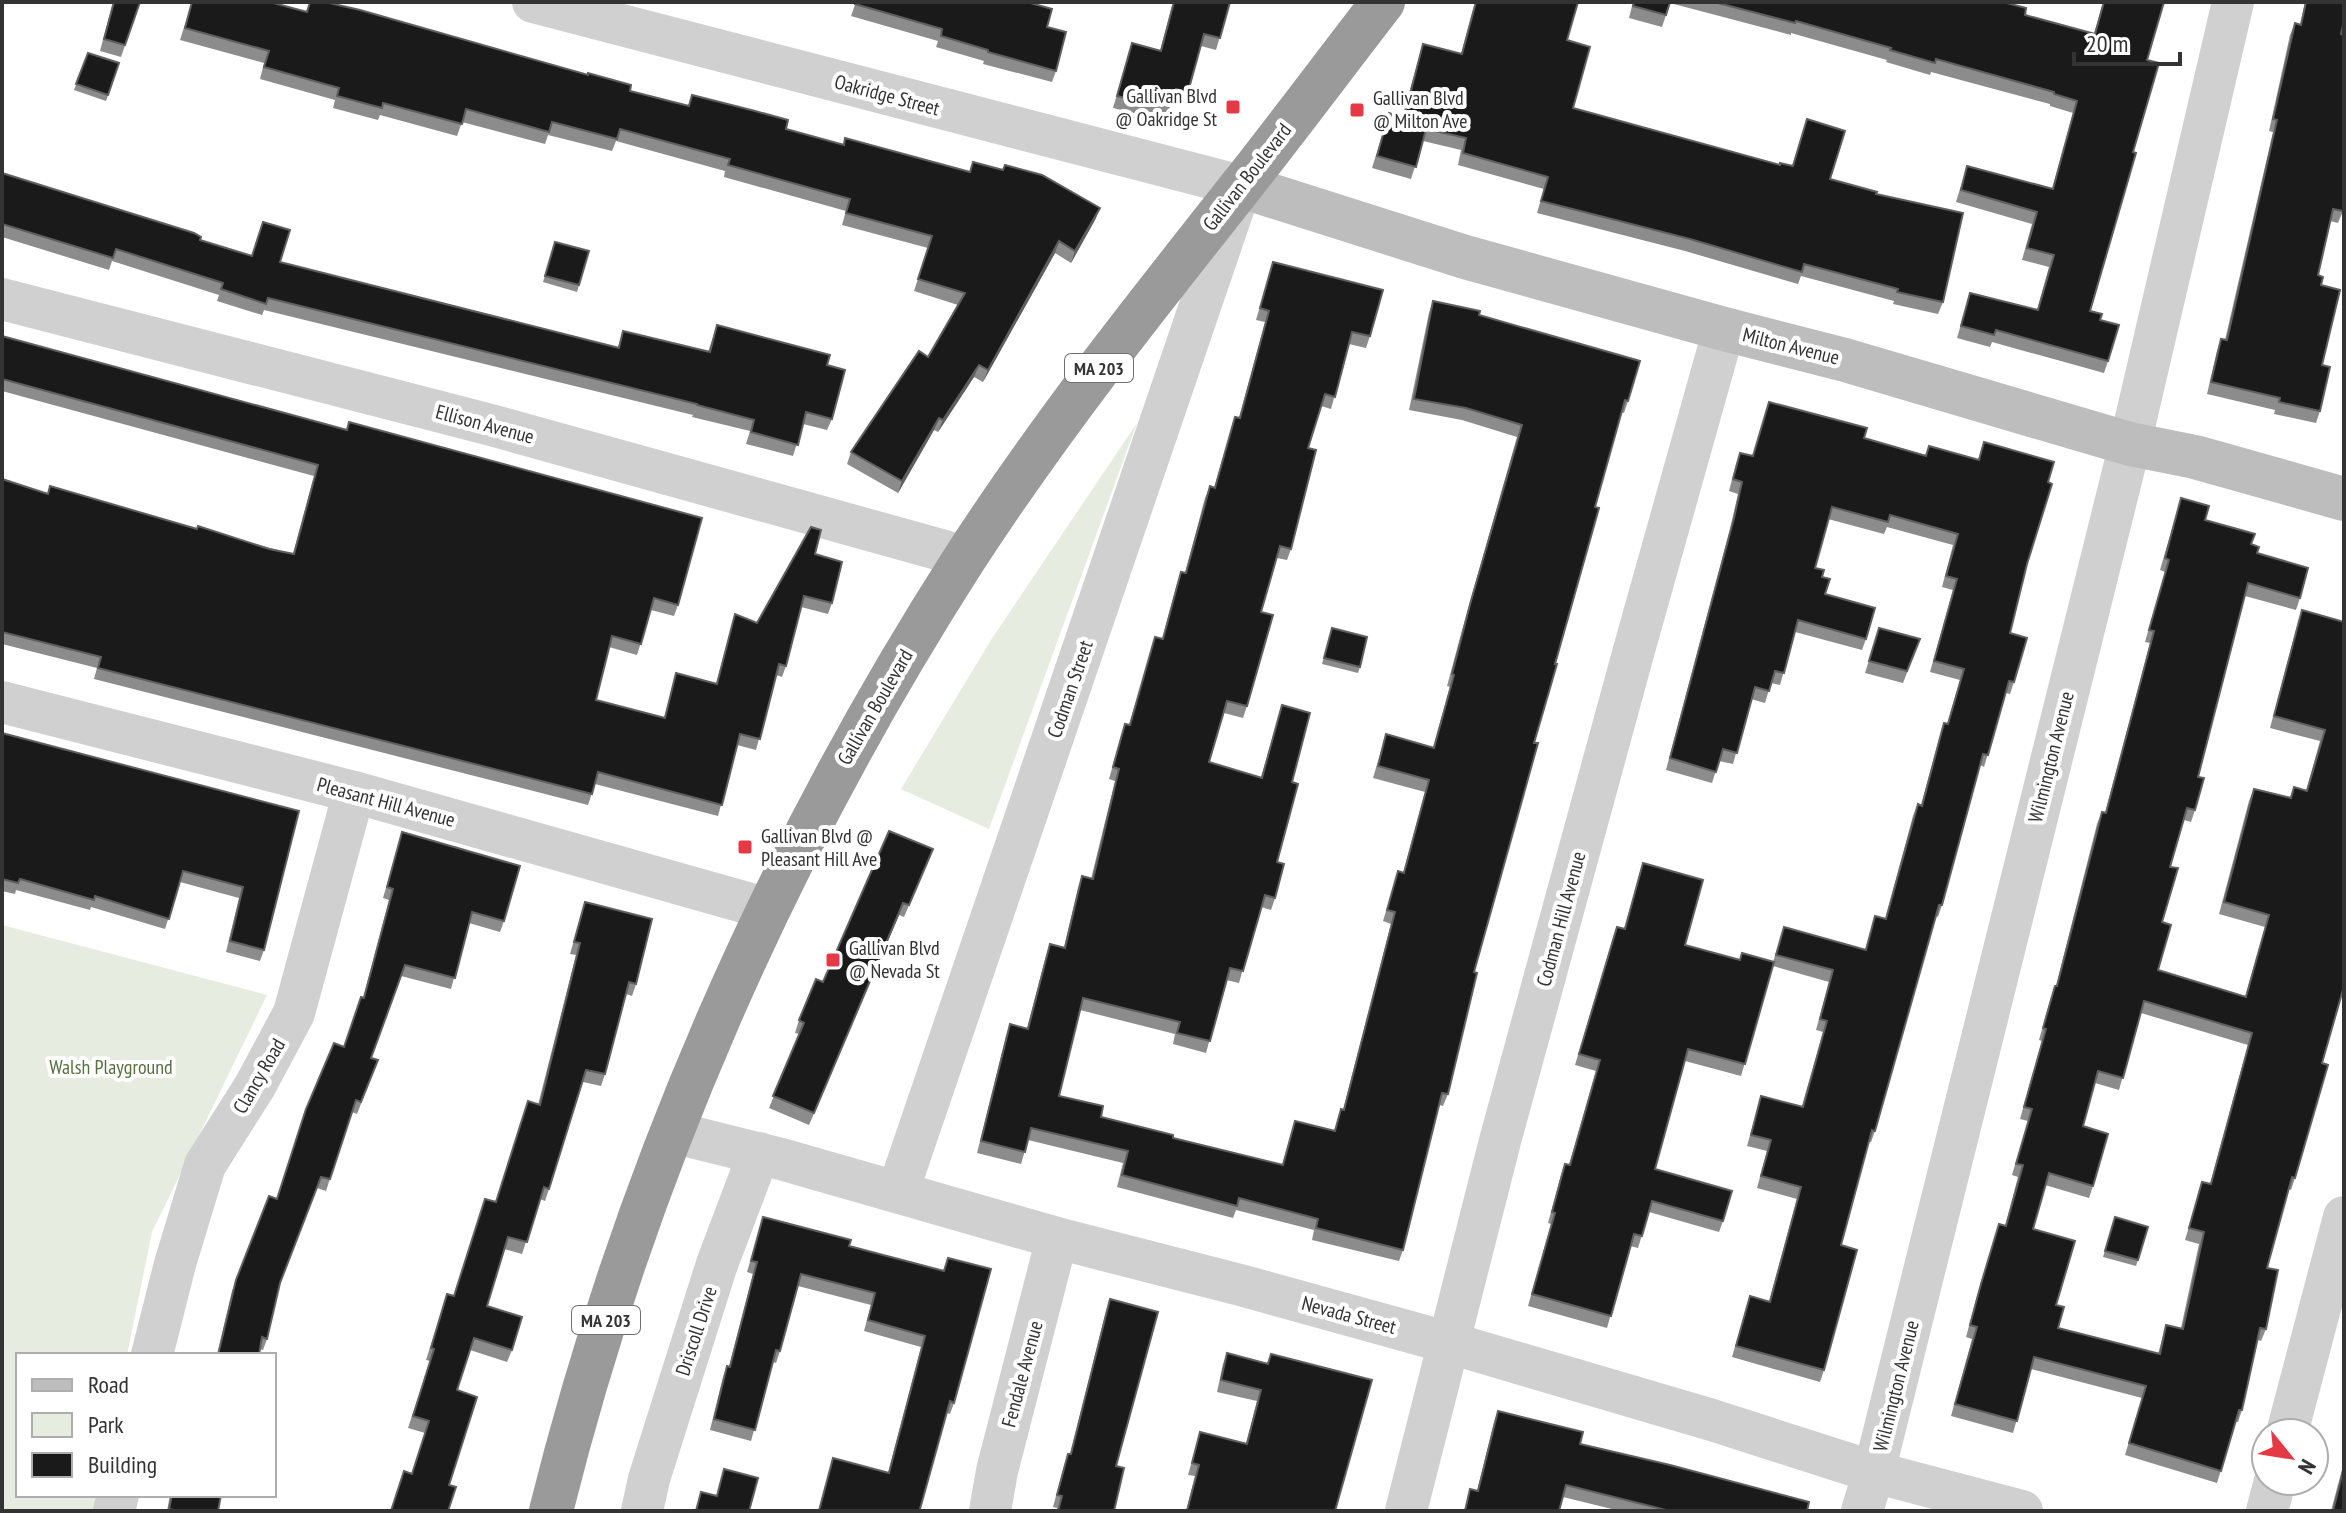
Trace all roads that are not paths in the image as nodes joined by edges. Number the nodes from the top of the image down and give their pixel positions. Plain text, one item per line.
1 (533, 2) edge
2 (1383, 2) edge
3 (2233, 2) edge
4 (1241, 186) junction
5 (2, 299) edge
6 (1724, 329) junction
7 (2130, 444) junction
8 (2344, 499) edge
9 (966, 557) junction
10 (2, 702) edge
11 (354, 792) junction
12 (768, 909) junction
13 (672, 1132) junction
14 (759, 1153) junction
15 (898, 1191) junction
16 (2344, 1217) edge
17 (1057, 1238) junction
18 (1450, 1343) junction
19 (153, 1353) edge
20 (2291, 1417) edge
21 (1874, 1472) junction
22 (551, 1511) edge
23 (642, 1511) edge
24 (990, 1511) edge
25 (1406, 1511) edge
26 (1862, 1511) edge
27 (2022, 1511) edge

1 - 4 street, Oakridge Street
2 - 4 highway, Gallivan Boulevard / MA 203
3 - 7 street, Wilmington Avenue
4 - 6 street, Milton Avenue
4 - 9 highway, Gallivan Boulevard / MA 203
4 - 15 street, Codman Street
5 - 9 street, Ellison Avenue
6 - 7 street, Milton Avenue
6 - 18 street, Codman Hill Avenue
7 - 8 street, Milton Avenue
7 - 21 street, Wilmington Avenue
9 - 12 highway, Gallivan Boulevard / MA 203
10 - 11 street, Pleasant Hill Avenue
11 - 12 street, Pleasant Hill Avenue
11 - 19 street, Clancy Road
12 - 13 highway, Gallivan Boulevard / MA 203
13 - 14 street, Nevada Street
13 - 22 highway, Gallivan Boulevard / MA 203
14 - 15 street, Nevada Street
14 - 23 street, Driscoll Drive
15 - 17 street, Nevada Street
16 - 20 street
17 - 18 street, Nevada Street
17 - 24 street, Fendale Avenue
18 - 21 street, Nevada Street
18 - 25 street, Codman Hill Avenue
21 - 26 street, Wilmington Avenue
21 - 27 street, Nevada Street

